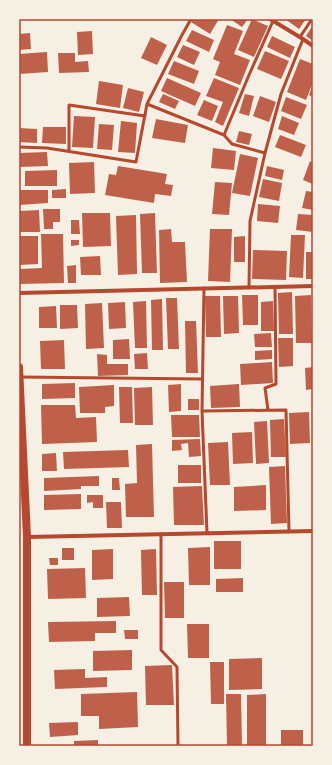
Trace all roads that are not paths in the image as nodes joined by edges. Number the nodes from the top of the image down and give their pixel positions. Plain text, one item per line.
1 (191, 19) edge
2 (312, 19) edge
3 (271, 20) edge
4 (301, 38) junction
5 (313, 46) edge
6 (147, 104) junction
7 (145, 116) junction
8 (224, 135) junction
9 (19, 147) edge
10 (69, 151) junction
11 (265, 153) junction
12 (313, 286) edge
13 (275, 287) junction
14 (204, 288) junction
15 (249, 288) junction
16 (19, 293) edge
17 (19, 367) edge
18 (20, 377) edge
19 (202, 379) junction
20 (268, 410) junction
21 (202, 411) junction
22 (313, 531) edge
23 (289, 532) junction
24 (207, 533) junction
25 (161, 534) junction
26 (27, 537) junction
27 (27, 746) edge
28 (178, 746) edge

1 - 6 lane
2 - 4 lane
3 - 4 street
3 - 8 lane
4 - 5 street
4 - 11 lane
6 - 7 lane
6 - 8 lane
7 - 10 lane
7 - 10 lane
8 - 11 lane
9 - 10 lane
11 - 15 lane
12 - 13 street
13 - 15 street
13 - 20 lane
14 - 15 street
14 - 16 street
14 - 19 lane
17 - 18 main road
18 - 19 lane
18 - 26 main road
19 - 21 lane
20 - 21 lane
20 - 23 lane
21 - 24 lane
22 - 23 street
23 - 24 street
24 - 25 street
25 - 26 street
25 - 28 lane
26 - 27 main road

